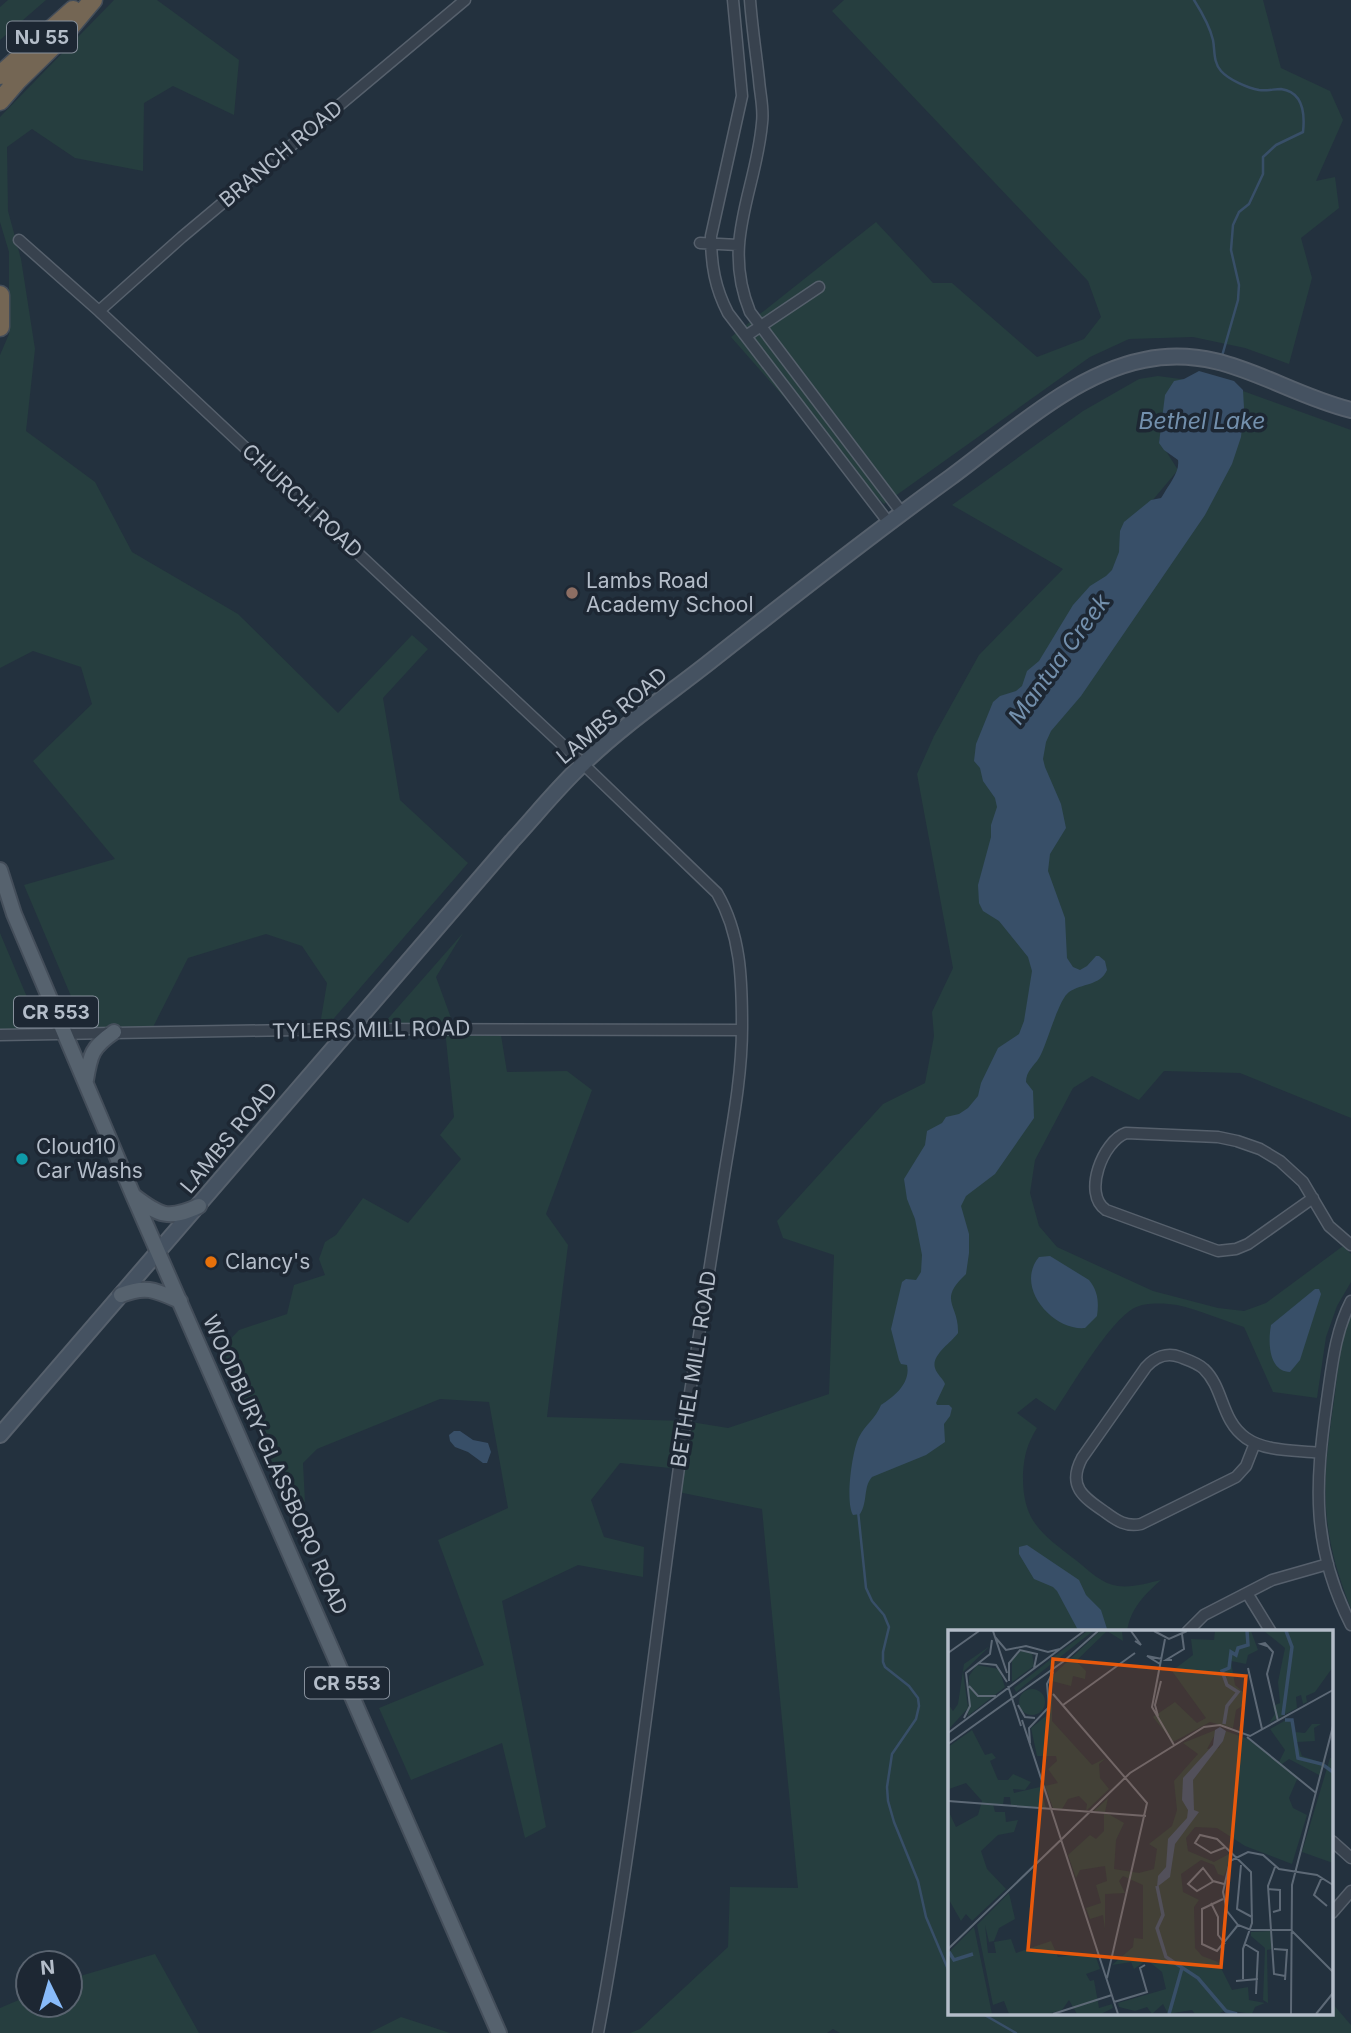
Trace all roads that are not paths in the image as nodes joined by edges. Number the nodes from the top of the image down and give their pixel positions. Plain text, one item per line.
1 (84, 0) edge
2 (93, 0) edge
3 (465, 0) edge
4 (733, 0) edge
5 (750, 0) edge
6 (753, 30) junction
7 (737, 32) junction
8 (756, 58) junction
9 (740, 60) junction
10 (0, 75) edge
11 (0, 101) edge
12 (19, 240) dead end
13 (705, 244) junction
14 (738, 245) junction
15 (819, 287) dead end
16 (0, 295) edge
17 (99, 311) junction
18 (761, 326) junction
19 (0, 327) edge
20 (746, 336) junction
21 (1351, 410) edge
22 (902, 513) junction
23 (889, 523) junction
24 (583, 764) junction
25 (0, 870) edge
26 (0, 892) edge
27 (14, 914) junction
28 (350, 1029) junction
29 (742, 1030) junction
30 (114, 1032) junction
31 (66, 1034) junction
32 (0, 1035) edge
33 (85, 1082) junction
34 (133, 1195) junction
35 (1313, 1198) junction
36 (199, 1206) junction
37 (1351, 1245) edge
38 (158, 1252) junction
39 (121, 1296) junction
40 (180, 1301) junction
41 (1351, 1301) edge
42 (0, 1435) edge
43 (1255, 1444) junction
44 (1320, 1453) junction
45 (1328, 1564) junction
46 (1247, 1592) junction
47 (1351, 1625) edge
48 (1189, 1630) edge
49 (1271, 1630) edge
50 (1334, 1843) edge
51 (1351, 1858) edge
52 (1351, 1891) edge
53 (1334, 1911) edge
54 (499, 2033) edge
55 (598, 2033) edge

1 - 10 highway, NJ 55
2 - 11 highway
3 - 17 street, BRANCH ROAD
4 - 7 street
5 - 6 street
6 - 7 street
6 - 8 street
7 - 9 street
8 - 9 street
8 - 14 street
9 - 13 street
12 - 17 street, CHURCH ROAD
13 - 14 street
13 - 20 street
14 - 18 street
15 - 18 street
16 - 19 highway
17 - 24 street, CHURCH ROAD
18 - 20 street
18 - 22 street
20 - 23 street
21 - 22 main road, LAMBS ROAD
22 - 23 main road, LAMBS ROAD
23 - 24 main road, LAMBS ROAD
24 - 28 main road, LAMBS ROAD
24 - 29 street, BETHEL MILL ROAD
25 - 27 main road, WOODBURY-GLASSBORO ROAD / CR 553
26 - 27 main road, WOODBURY-GLASSBORO ROAD / CR 553
27 - 31 main road, WOODBURY-GLASSBORO ROAD / CR 553
28 - 29 street, TYLERS MILL ROAD
28 - 30 street, TYLERS MILL ROAD
28 - 36 main road, LAMBS ROAD
29 - 55 street, BETHEL MILL ROAD
30 - 31 street, TYLERS MILL ROAD
30 - 33 main road
31 - 32 street, TYLERS MILL ROAD
31 - 33 main road, WOODBURY-GLASSBORO ROAD / CR 553
33 - 34 main road, WOODBURY-GLASSBORO ROAD / CR 553
34 - 36 main road
34 - 38 main road, WOODBURY-GLASSBORO ROAD / CR 553
35 - 35 street
35 - 37 street
36 - 38 main road, LAMBS ROAD
38 - 39 main road, LAMBS ROAD
38 - 40 main road, WOODBURY-GLASSBORO ROAD / CR 553
39 - 40 main road
39 - 42 main road, LAMBS ROAD
40 - 54 main road, WOODBURY-GLASSBORO ROAD / CR 553
41 - 44 street
43 - 43 street
43 - 44 street
44 - 45 street
45 - 46 street
45 - 47 street
46 - 48 street
46 - 49 street
50 - 51 street
52 - 53 street

